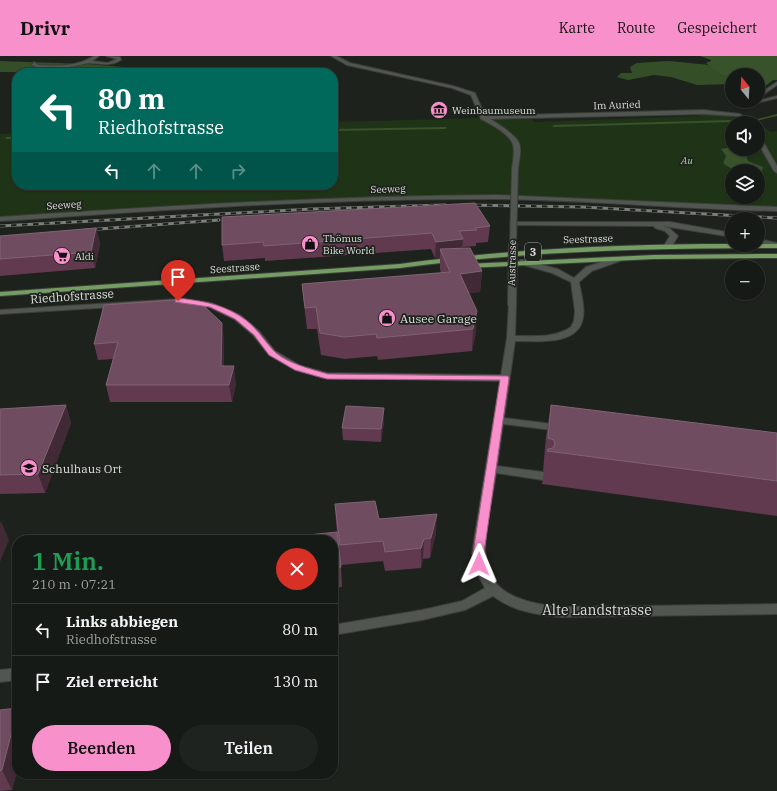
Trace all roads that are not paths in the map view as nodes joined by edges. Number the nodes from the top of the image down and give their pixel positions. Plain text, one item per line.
1 (97, 56) edge
2 (108, 56) edge
3 (333, 56) edge
4 (86, 62) junction
5 (34, 63) dead end
6 (777, 83) edge
7 (765, 92) edge
8 (777, 97) edge
9 (765, 101) edge
10 (747, 108) edge
11 (738, 115) joint
12 (483, 118) junction
13 (765, 150) edge
14 (777, 171) edge
15 (777, 209) edge
16 (0, 219) edge
17 (513, 224) junction
18 (639, 224) junction
19 (725, 235) edge
20 (765, 243) edge
21 (777, 246) edge
22 (667, 247) junction
23 (777, 256) edge
24 (617, 258) junction
25 (523, 262) junction
26 (400, 266) junction
27 (575, 281) junction
28 (0, 294) edge
29 (0, 312) edge
30 (511, 338) junction
31 (505, 378) junction
32 (498, 420) junction
33 (568, 429) edge
34 (491, 469) junction
35 (543, 476) dead end
36 (493, 590) junction
37 (777, 609) edge
38 (338, 629) edge
39 (12, 675) edge
40 (0, 676) edge

1 - 4 street
2 - 4 street
3 - 12 street
4 - 5 street
6 - 7 street
8 - 9 street
10 - 11 street
11 - 12 street, Im Auried
12 - 17 street, Austrasse, bridge
13 - 14 street
15 - 16 street, Seeweg
17 - 18 street
17 - 30 street, Austrasse, bridge
18 - 19 street
18 - 22 street
20 - 21 street
21 - 22 main road, Seestrasse / 3
22 - 26 main road, Seestrasse / 3
23 - 24 main road, Seestrasse / 3
24 - 25 main road, Seestrasse / 3
24 - 27 street
25 - 26 main road, Seestrasse / 3
25 - 27 street
26 - 28 main road, Seestrasse / 3
27 - 30 street
29 - 31 street, Riedhofstrasse
30 - 31 street, Austrasse
31 - 32 street, Austrasse
32 - 33 street
32 - 34 street, Austrasse
34 - 35 street
34 - 36 street, Austrasse
36 - 37 street, Alte Landstrasse
36 - 38 street
39 - 40 street

